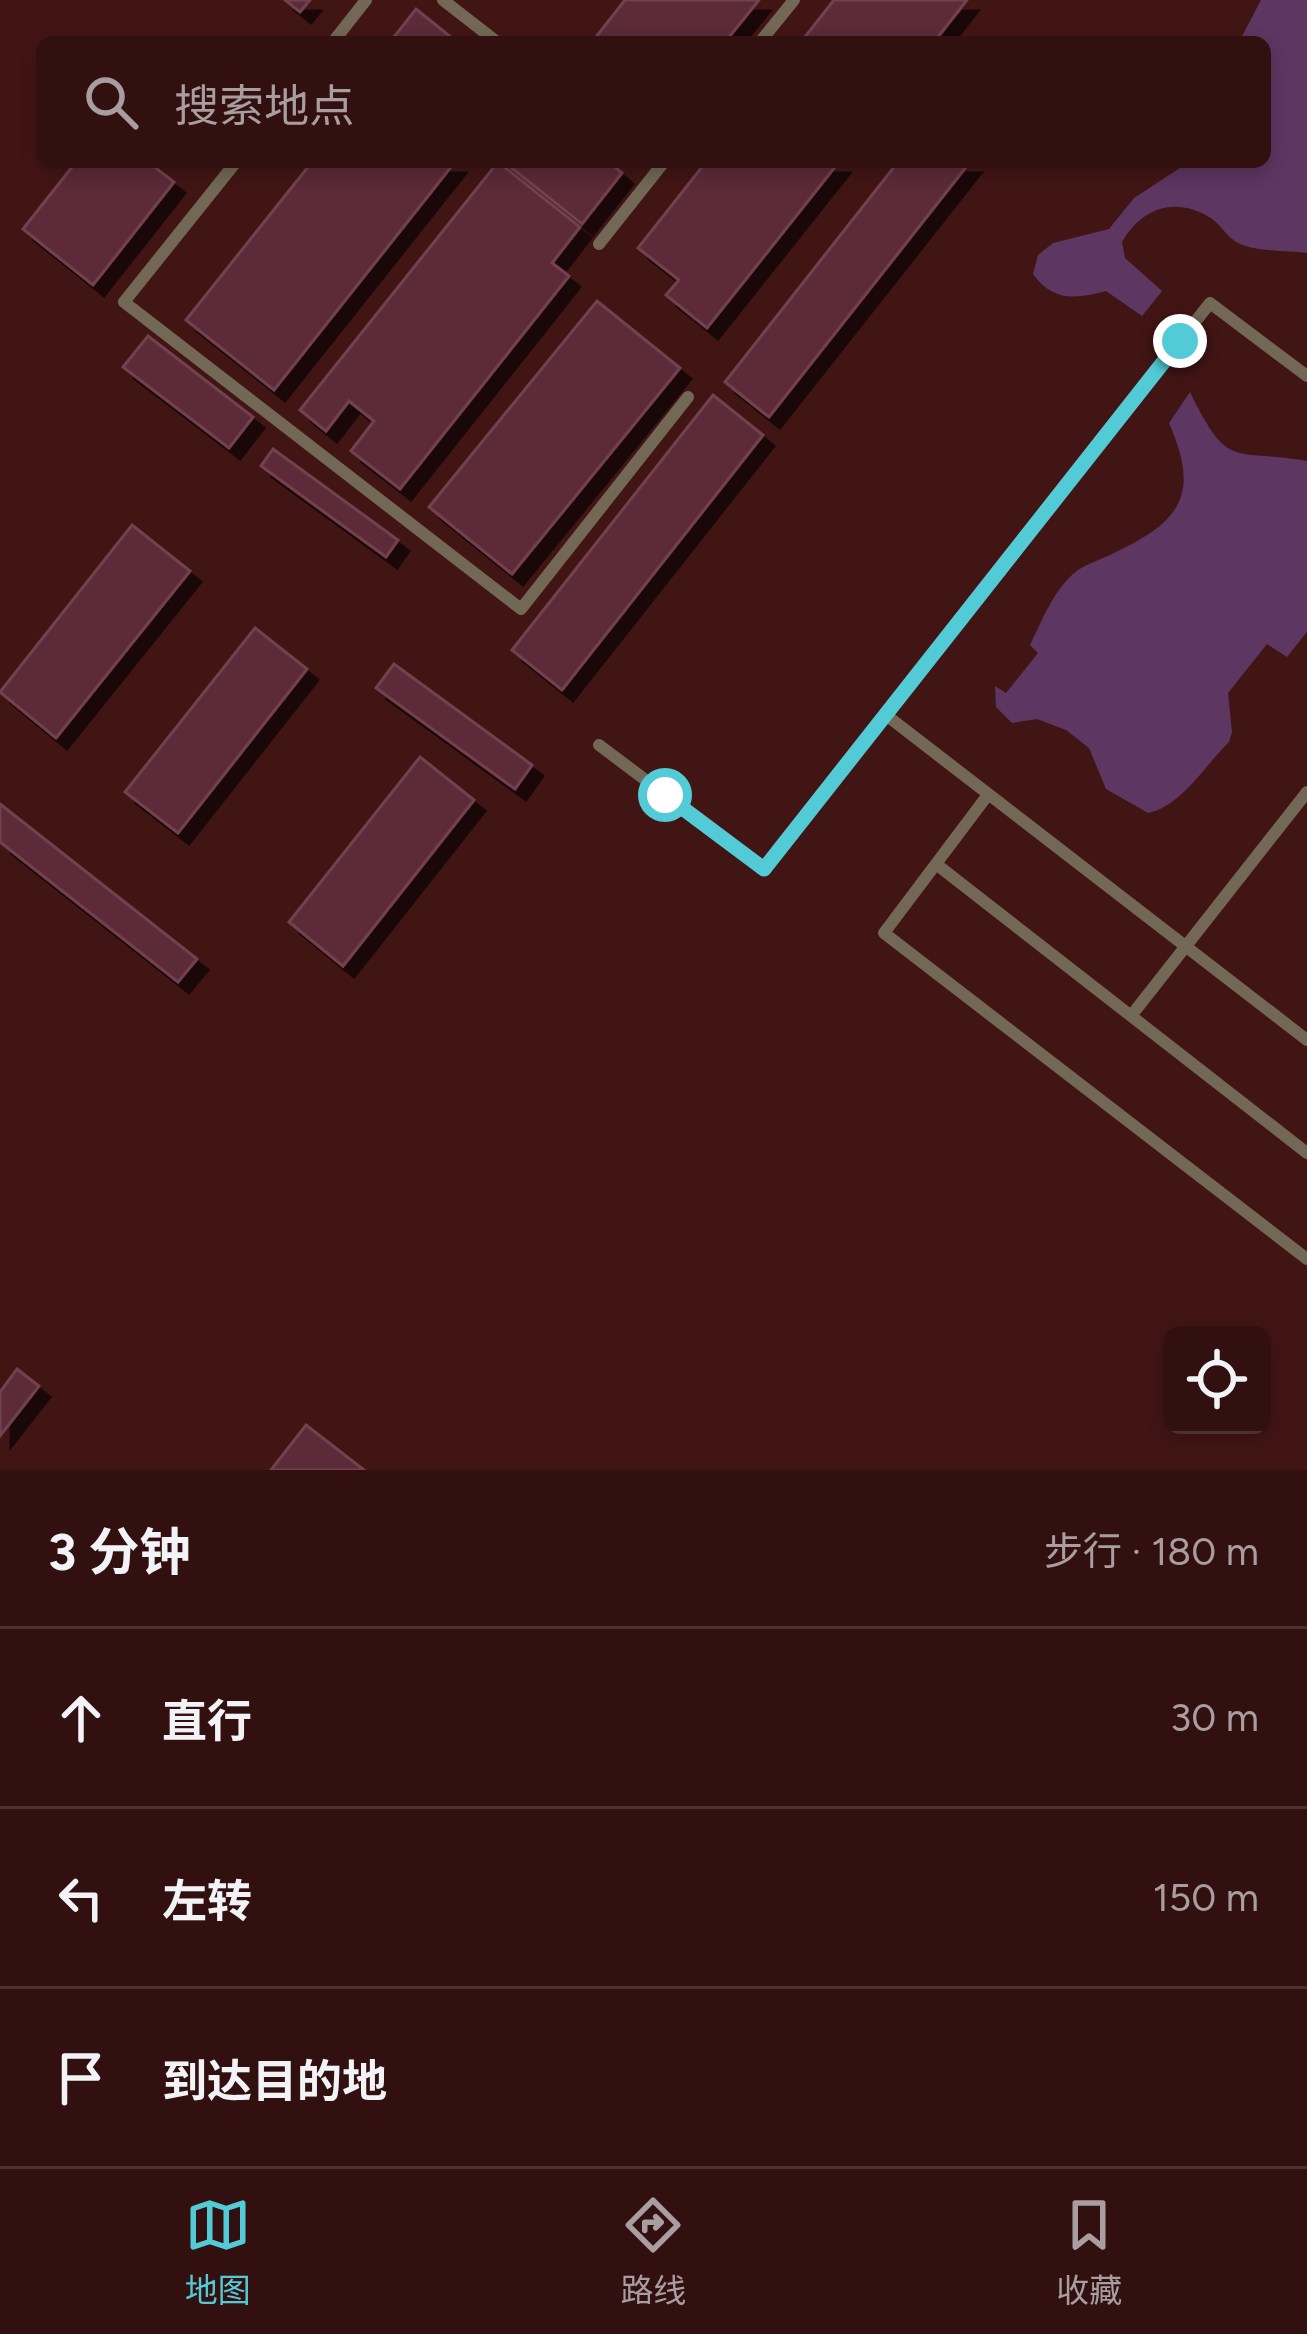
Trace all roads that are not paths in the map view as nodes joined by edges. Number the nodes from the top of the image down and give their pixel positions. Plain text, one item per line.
1 (366, 0) edge
2 (443, 0) edge
3 (794, 0) edge
4 (338, 36) edge
5 (489, 36) edge
6 (765, 36) edge
7 (231, 168) edge
8 (656, 168) edge
9 (599, 244) dead end
10 (1307, 376) edge
11 (688, 398) dead end
12 (886, 715) junction
13 (598, 745) dead end
14 (1307, 792) edge
15 (987, 796) junction
16 (936, 864) junction
17 (1185, 947) junction
18 (1131, 1016) junction
19 (1307, 1040) edge
20 (1307, 1153) edge
21 (1307, 1259) edge

1 - 4 lane
2 - 5 lane
3 - 6 lane
7 - 11 lane
8 - 9 lane
10 - 12 lane
12 - 13 lane
12 - 15 lane
14 - 17 lane
15 - 16 lane
15 - 17 lane
16 - 18 lane
16 - 21 lane
17 - 18 lane
17 - 19 lane
18 - 20 lane

